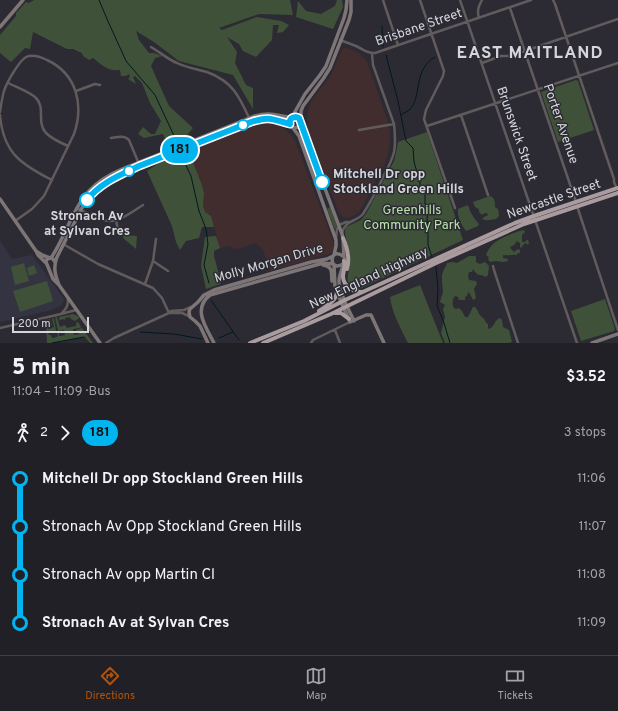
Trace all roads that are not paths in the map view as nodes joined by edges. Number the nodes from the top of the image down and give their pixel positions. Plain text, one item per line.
1 (23, 0) edge
2 (347, 0) edge
3 (352, 0) edge
4 (383, 0) edge
5 (420, 0) edge
6 (460, 0) edge
7 (482, 0) edge
8 (532, 0) edge
9 (554, 0) edge
10 (510, 8) junction
11 (479, 18) junction
12 (618, 19) edge
13 (468, 22) junction
14 (0, 27) edge
15 (432, 34) junction
16 (566, 36) junction
17 (336, 38) junction
18 (341, 40) junction
19 (398, 45) junction
20 (151, 47) dead end
21 (525, 51) junction
22 (372, 54) junction
23 (482, 63) junction
24 (618, 63) edge
25 (579, 76) junction
26 (8, 83) junction
27 (100, 85) dead end
28 (538, 90) junction
29 (76, 91) junction
30 (495, 103) junction
31 (0, 113) edge
32 (461, 115) junction
33 (292, 118) junction
34 (250, 120) junction
35 (301, 121) junction
36 (290, 124) junction
37 (394, 124) junction
38 (427, 126) junction
39 (293, 128) junction
40 (359, 130) dead end
41 (111, 138) dead end
42 (68, 146) junction
43 (139, 164) junction
44 (614, 179) junction
45 (52, 180) junction
46 (618, 183) edge
47 (617, 191) edge
48 (488, 195) dead end
49 (0, 199) edge
50 (576, 204) junction
51 (143, 205) dead end
52 (455, 208) dead end
53 (79, 209) junction
54 (534, 218) junction
55 (116, 220) junction
56 (15, 221) junction
57 (350, 222) junction
58 (339, 225) junction
59 (497, 233) junction
60 (119, 235) dead end
61 (342, 236) junction
62 (156, 239) dead end
63 (336, 240) junction
64 (62, 244) junction
65 (36, 251) junction
66 (334, 255) junction
67 (50, 258) junction
68 (154, 261) junction
69 (344, 261) junction
70 (47, 264) junction
71 (55, 264) junction
72 (319, 264) junction
73 (334, 265) junction
74 (493, 266) dead end
75 (168, 271) dead end
76 (345, 282) junction
77 (145, 284) junction
78 (59, 286) junction
79 (335, 286) junction
80 (337, 291) junction
81 (364, 292) junction
82 (68, 298) junction
83 (343, 301) junction
84 (192, 307) junction
85 (346, 307) junction
86 (76, 310) junction
87 (169, 312) junction
88 (201, 313) junction
89 (61, 314) junction
90 (331, 314) junction
91 (312, 316) junction
92 (191, 317) junction
93 (351, 320) junction
94 (0, 328) edge
95 (335, 330) junction
96 (618, 330) edge
97 (618, 334) edge
98 (100, 343) edge
99 (106, 343) edge
100 (208, 343) edge
101 (214, 343) edge
102 (250, 343) edge
103 (263, 343) edge
104 (311, 343) edge
105 (340, 343) edge
106 (384, 343) edge
107 (518, 343) edge
108 (577, 343) edge
109 (592, 343) edge

1 - 14 street
2 - 17 street
3 - 18 street
4 - 19 street
5 - 15 street
6 - 13 street, Brunswick Street
7 - 11 street
8 - 10 street, Brisbane Street
9 - 16 street
10 - 11 street, Brisbane Street
10 - 21 street, Porter Avenue
11 - 13 street, Brisbane Street
12 - 16 street
13 - 15 street, Brisbane Street
13 - 23 street, Brunswick Street
15 - 19 street, Brisbane Street
15 - 38 street
16 - 21 street
16 - 25 street
17 - 18 street, Brisbane Street
17 - 33 street
18 - 22 street, Brisbane Street
18 - 35 street
19 - 22 street, Brisbane Street
20 - 34 street
21 - 23 street
21 - 28 street, Porter Avenue
22 - 37 street
23 - 30 street, Brunswick Street
24 - 25 street
25 - 28 street
25 - 44 street
26 - 29 street
26 - 31 street
26 - 42 street
27 - 29 street
28 - 30 street
28 - 50 street, Porter Avenue
29 - 42 street
30 - 32 street
30 - 54 street, Brunswick Street
31 - 45 street
32 - 38 street
32 - 48 street
33 - 34 street
33 - 35 street
33 - 36 street
34 - 36 street
34 - 43 street
35 - 39 street
35 - 58 street
36 - 39 street
37 - 40 street
37 - 57 street
38 - 52 street
39 - 63 street
41 - 43 street
42 - 45 street
43 - 53 street
44 - 46 street
44 - 47 street
45 - 56 street
47 - 50 highway, Newcastle Street
49 - 56 street
50 - 54 highway, Newcastle Street
50 - 96 street, Porter Avenue
51 - 55 street
53 - 55 street
53 - 64 street
54 - 59 highway, Newcastle Street
54 - 108 street, Brunswick Street
55 - 60 street
56 - 65 street
57 - 58 street
57 - 61 street
58 - 61 street
58 - 63 street
59 - 81 highway, New England Highway
59 - 85 highway, New England Highway
61 - 69 street
61 - 76 highway
62 - 68 street
63 - 66 street
64 - 67 street
64 - 71 street
64 - 77 street
65 - 67 street
65 - 70 street
66 - 69 street
66 - 73 street
66 - 84 street, Molly Morgan Drive
67 - 70 street
67 - 71 street
68 - 75 street
68 - 77 street
69 - 73 street
69 - 76 highway
69 - 83 street
70 - 71 street
70 - 78 street
71 - 78 street
72 - 73 street, Molly Morgan Drive
72 - 79 street
72 - 88 street, Molly Morgan Drive
73 - 79 street
74 - 107 street
76 - 81 highway
77 - 87 street
78 - 82 street
79 - 80 street
80 - 83 street
80 - 91 highway
81 - 83 highway, New England Highway
82 - 86 street
82 - 89 street
83 - 85 street
83 - 91 highway, New England Highway
84 - 87 street
84 - 88 street
84 - 92 street
85 - 90 highway, New England Highway
85 - 93 street
86 - 89 street
86 - 98 street
87 - 92 street
87 - 99 street
88 - 92 street
88 - 101 street
89 - 94 street
90 - 93 highway
90 - 103 highway, New England Highway
91 - 102 highway, New England Highway
92 - 100 street
93 - 95 street
93 - 106 street
95 - 104 street
95 - 105 street
97 - 109 street

